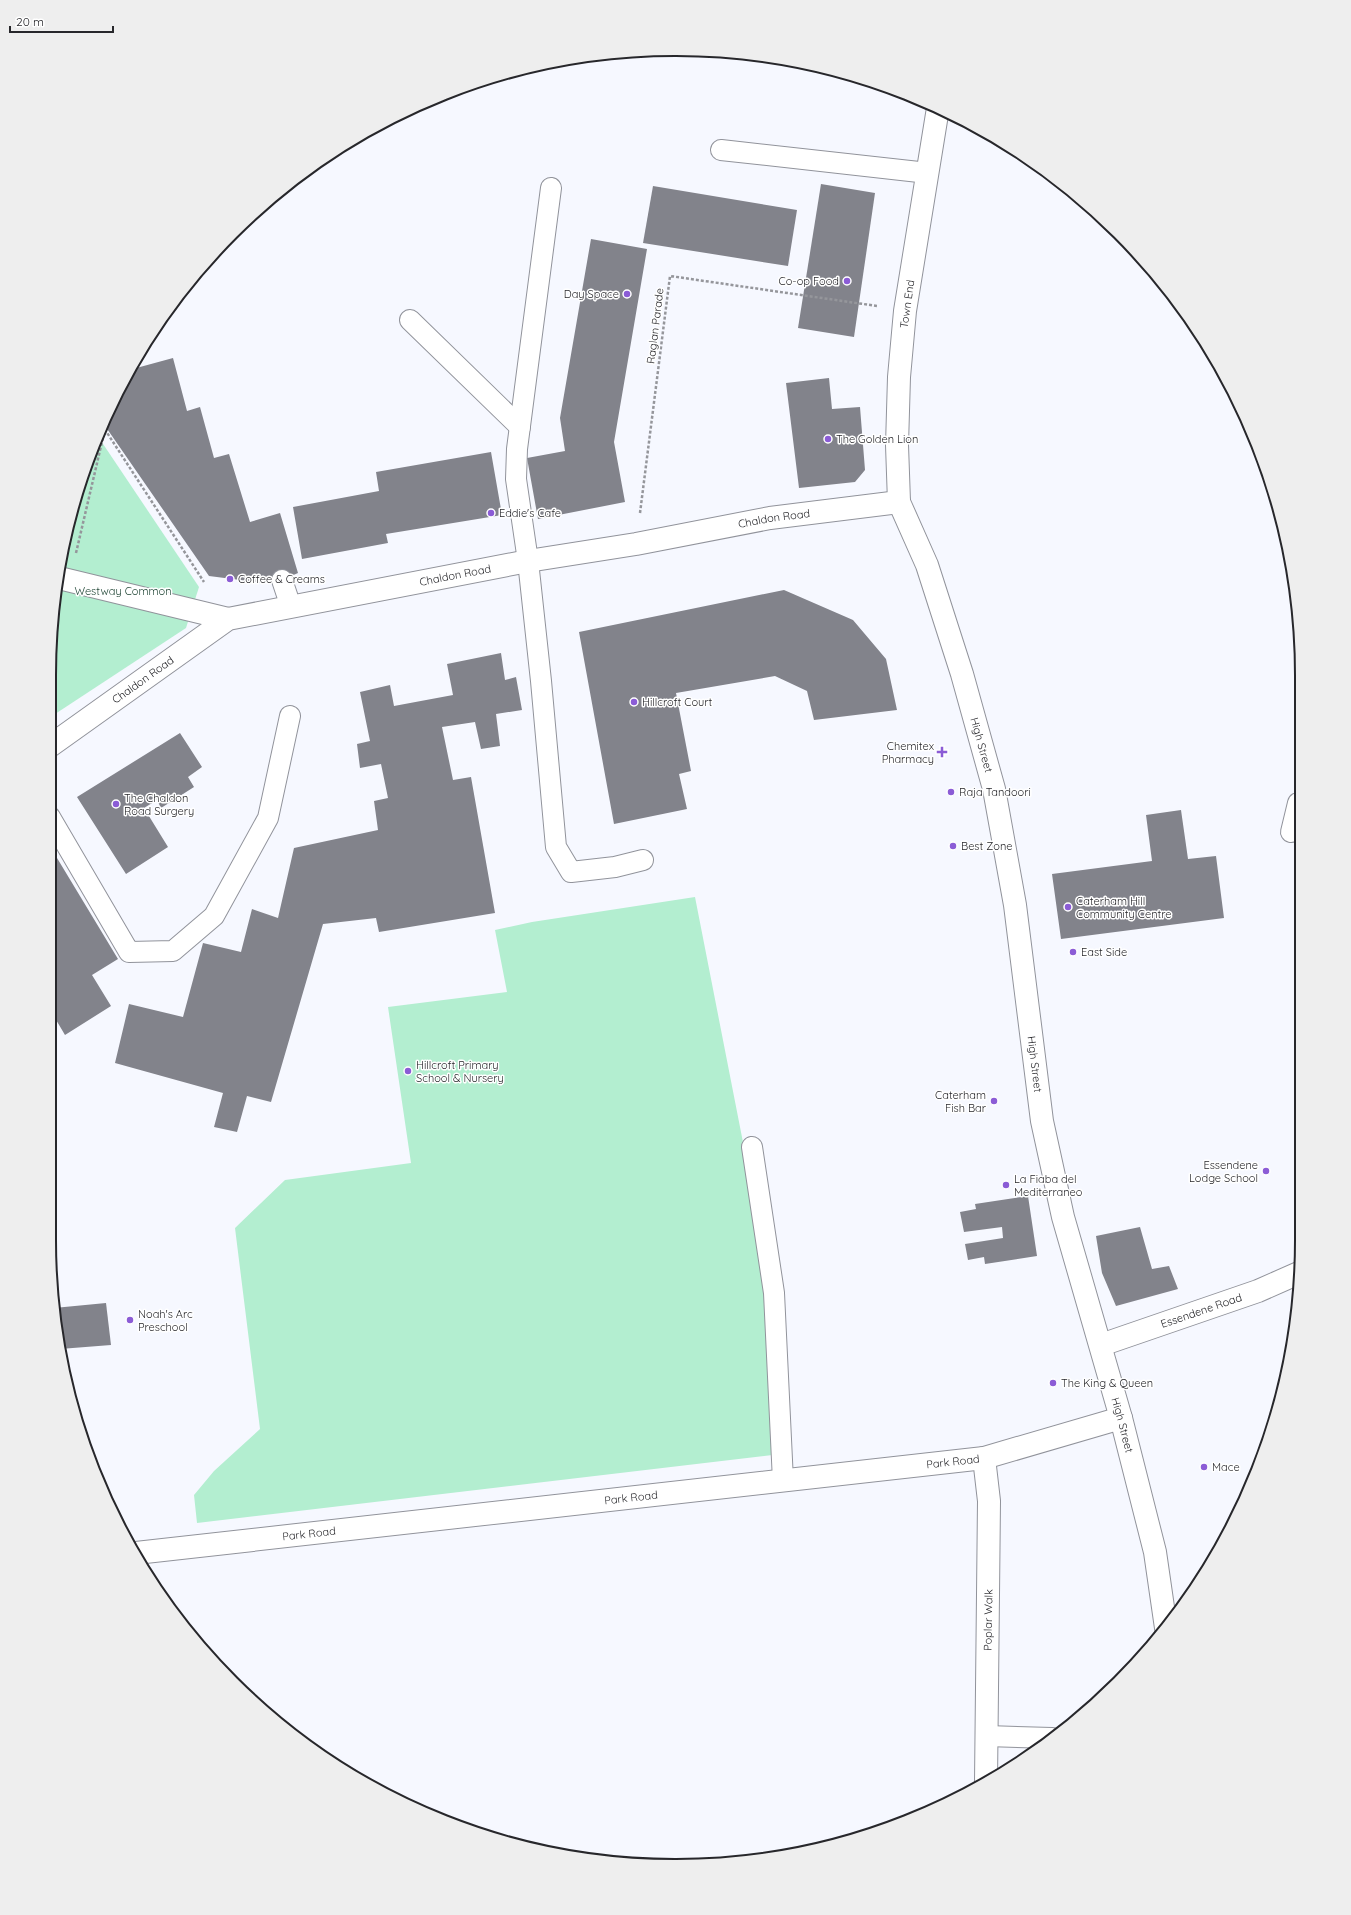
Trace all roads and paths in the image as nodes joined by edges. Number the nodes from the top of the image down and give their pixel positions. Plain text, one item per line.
1 (937, 114) edge
2 (721, 150) dead end
3 (928, 173) junction
4 (551, 188) dead end
5 (905, 311) junction
6 (410, 320) dead end
7 (520, 427) junction
8 (107, 430) edge
9 (100, 445) edge
10 (899, 502) junction
11 (636, 544) junction
12 (528, 561) junction
13 (64, 580) edge
14 (282, 580) dead end
15 (291, 607) junction
16 (228, 619) junction
17 (290, 716) dead end
18 (56, 742) edge
19 (1295, 815) edge
20 (56, 827) edge
21 (1291, 832) dead end
22 (643, 860) dead end
23 (752, 1148) dead end
24 (1294, 1275) edge
25 (1101, 1345) junction
26 (1120, 1418) junction
27 (984, 1458) junction
28 (783, 1481) junction
29 (141, 1552) edge
30 (1165, 1620) edge
31 (986, 1736) junction
32 (1044, 1738) edge
33 (986, 1775) edge

1 - 3 main road, Town End
2 - 3 lane
3 - 5 main road, Town End
4 - 7 lane
5 - 10 main road, Town End
5 - 11 path, Raglan Parade
6 - 7 lane
7 - 12 lane
8 - 16 path
9 - 13 path
10 - 11 main road, Chaldon Road
10 - 25 main road, High Street
11 - 12 main road, Chaldon Road
12 - 15 main road, Chaldon Road
12 - 22 lane
13 - 16 main road
14 - 15 lane
15 - 16 main road, Chaldon Road
16 - 18 main road, Chaldon Road
17 - 20 lane
19 - 21 lane
23 - 28 lane
24 - 25 main road, Essendene Road
25 - 26 main road, High Street
26 - 27 main road, Park Road
26 - 30 main road, High Street
27 - 28 main road, Park Road
27 - 31 main road, Poplar Walk
28 - 29 main road, Park Road
31 - 32 lane
31 - 33 main road, Poplar Walk

